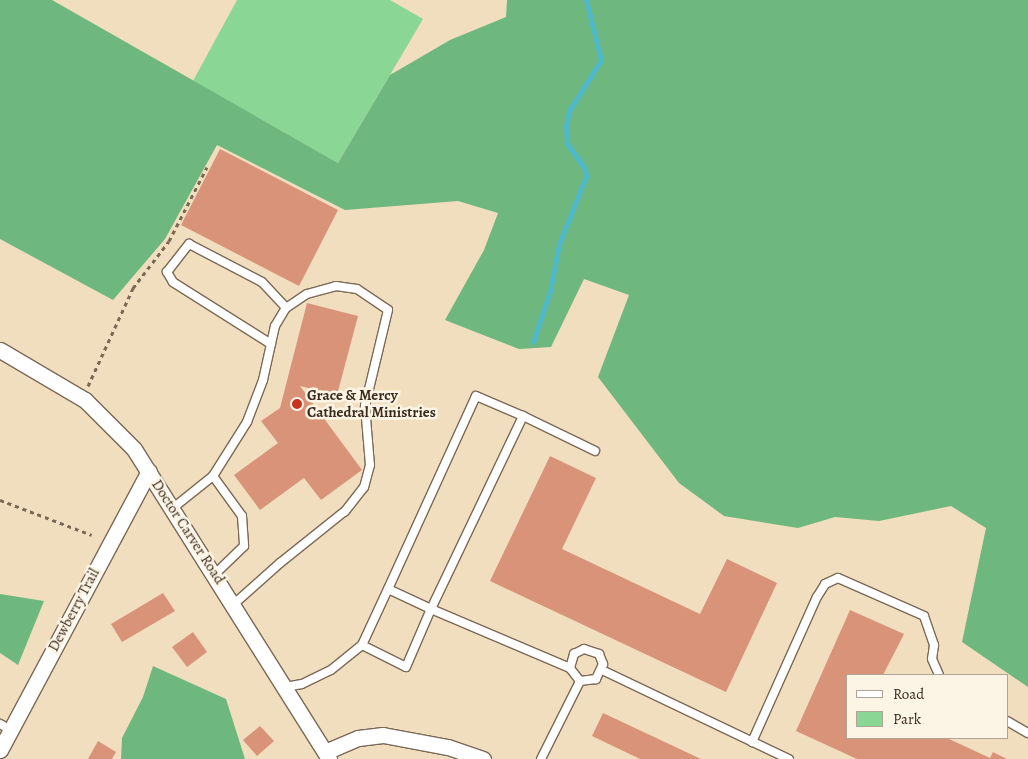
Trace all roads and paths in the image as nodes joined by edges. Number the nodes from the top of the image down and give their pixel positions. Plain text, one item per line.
1 (207, 167) dead end
2 (286, 308) junction
3 (271, 344) junction
4 (0, 350) edge
5 (88, 386) dead end
6 (523, 416) junction
7 (595, 451) dead end
8 (149, 471) junction
9 (213, 476) junction
10 (0, 500) edge
11 (172, 508) junction
12 (92, 535) dead end
13 (215, 574) junction
14 (388, 589) junction
15 (234, 604) junction
16 (431, 609) junction
17 (362, 645) junction
18 (570, 668) junction
19 (602, 670) junction
20 (939, 674) edge
21 (580, 681) junction
22 (285, 687) junction
23 (1008, 722) edge
24 (5, 727) edge
25 (1028, 733) edge
26 (752, 742) junction
27 (0, 750) edge
28 (327, 756) edge
29 (482, 759) edge
30 (542, 759) edge
31 (789, 759) edge

1 - 5 path
2 - 3 lane
2 - 3 lane
2 - 15 lane
3 - 9 lane
4 - 8 street, Doctor Carver Road
6 - 7 lane
6 - 14 lane
6 - 16 lane
8 - 11 street, Doctor Carver Road
8 - 24 street, Dewberry Trail
9 - 11 lane
9 - 13 lane
10 - 12 path
11 - 13 street, Doctor Carver Road
13 - 15 street, Doctor Carver Road
14 - 16 lane
14 - 17 lane
15 - 22 street, Doctor Carver Road
16 - 17 lane
16 - 18 lane
17 - 22 lane
18 - 19 lane
18 - 21 lane
19 - 21 lane
19 - 26 lane
20 - 26 lane
21 - 30 lane
22 - 28 street, Doctor Carver Road
23 - 25 lane
24 - 27 street, Dewberry Trail
26 - 31 lane
28 - 29 street

